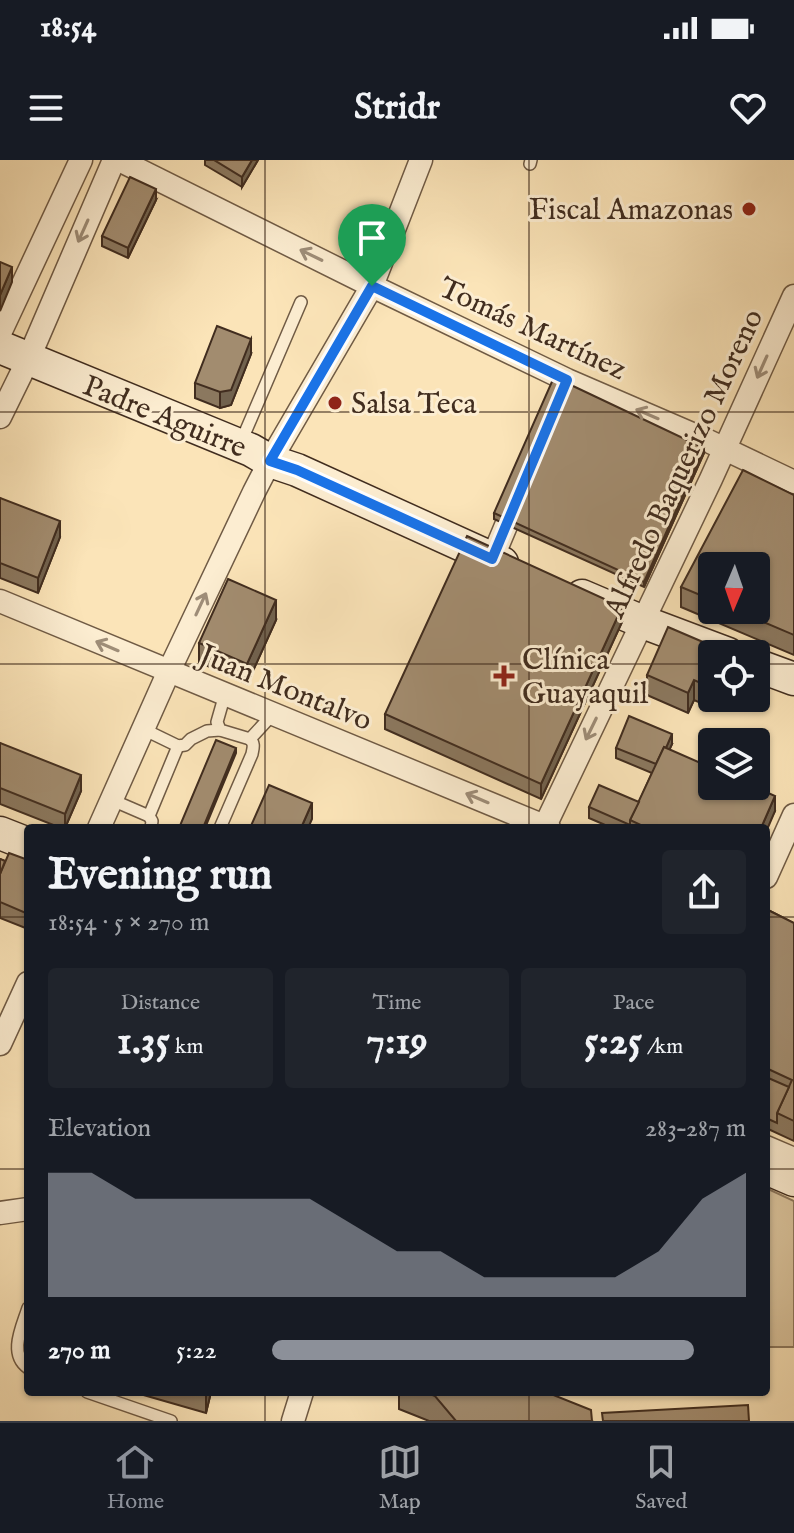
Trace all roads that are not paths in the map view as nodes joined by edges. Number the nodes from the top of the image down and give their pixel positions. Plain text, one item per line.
1 (81, 160) edge
2 (116, 160) edge
3 (421, 160) edge
4 (372, 286) junction
5 (794, 296) edge
6 (301, 302) dead end
7 (0, 333) edge
8 (14, 354) edge
9 (0, 417) edge
10 (239, 446) junction
11 (724, 449) junction
12 (270, 461) junction
13 (527, 476) edge
14 (794, 482) edge
15 (492, 559) junction
16 (0, 601) edge
17 (643, 622) junction
18 (698, 643) edge
19 (770, 670) edge
20 (169, 671) junction
21 (794, 679) edge
22 (225, 694) junction
23 (273, 714) junction
24 (143, 729) junction
25 (220, 730) junction
26 (250, 739) junction
27 (178, 746) junction
28 (112, 800) junction
29 (794, 815) edge
30 (150, 822) edge
31 (101, 824) edge
32 (222, 824) edge
33 (539, 824) edge
34 (547, 824) edge
35 (0, 833) edge
36 (24, 842) edge
37 (770, 868) edge
38 (24, 992) edge
39 (0, 1044) edge
40 (770, 1149) edge
41 (794, 1159) edge
42 (770, 1170) edge
43 (794, 1180) edge
44 (24, 1210) edge
45 (0, 1213) edge
46 (24, 1322) edge
47 (24, 1364) edge
48 (99, 1396) edge
49 (301, 1396) edge
50 (171, 1421) edge
51 (293, 1421) edge

1 - 7 street
4 -> 2 street, Tomás Martínez
2 -> 8 street
3 - 4 street
11 -> 4 street, Tomás Martínez
4 - 12 street
5 -> 11 street, Alfredo Baquerizo Moreno
6 - 10 lane
8 - 9 street
8 - 10 main road, Padre Aguirre
10 - 12 main road, Padre Aguirre
11 - 14 street, Tomás Martínez
11 - 17 street, Alfredo Baquerizo Moreno
12 - 15 main road, Padre Aguirre
20 -> 12 street
13 - 15 street
15 - 17 main road, Padre Aguirre
20 -> 16 street, Juan Montalvo
17 - 18 main road, Padre Aguirre
17 -> 34 street, Alfredo Baquerizo Moreno
19 - 21 main road
20 - 22 street, Juan Montalvo
20 - 24 street
22 - 23 street, Juan Montalvo
22 - 25 lane
23 - 26 lane
33 -> 23 street, Juan Montalvo
24 - 27 lane
24 - 28 street
25 - 26 lane
25 - 27 lane
26 - 32 lane
27 - 30 lane
28 - 30 lane
28 - 31 street
29 - 37 street
35 - 36 main road
38 - 39 street
40 - 41 street
42 - 43 main road
44 - 45 street
46 - 47 lane
48 - 50 lane
49 - 51 street

